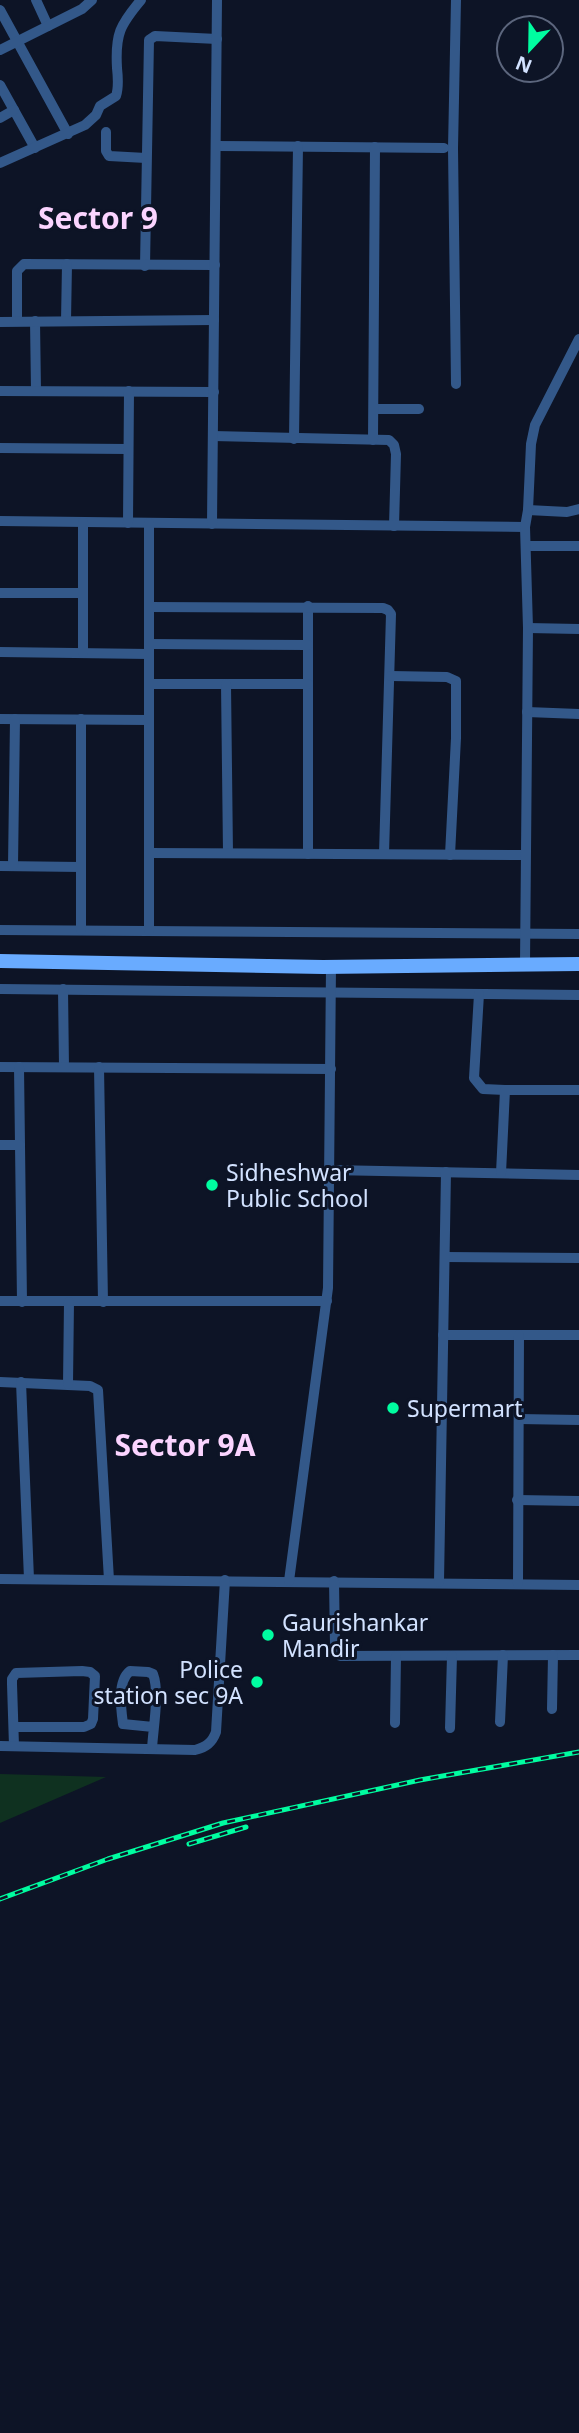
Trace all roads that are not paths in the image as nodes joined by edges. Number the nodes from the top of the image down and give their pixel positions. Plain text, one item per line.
1 (36, 0) edge
2 (92, 0) edge
3 (141, 0) edge
4 (218, 0) edge
5 (456, 0) edge
6 (0, 10) edge
7 (3, 23) edge
8 (48, 26) junction
9 (217, 39) junction
10 (17, 41) junction
11 (0, 50) edge
12 (0, 85) edge
13 (14, 110) junction
14 (0, 118) edge
15 (107, 132) dead end
16 (68, 134) junction
17 (216, 146) junction
18 (298, 146) junction
19 (375, 147) junction
20 (35, 148) junction
21 (444, 148) dead end
22 (146, 158) junction
23 (0, 163) edge
24 (67, 264) junction
25 (145, 265) junction
26 (215, 265) junction
27 (214, 320) junction
28 (0, 321) edge
29 (17, 321) junction
30 (34, 321) junction
31 (66, 321) junction
32 (579, 339) edge
33 (456, 384) dead end
34 (0, 391) edge
35 (36, 391) junction
36 (129, 391) junction
37 (214, 392) junction
38 (374, 409) junction
39 (419, 409) dead end
40 (213, 436) junction
41 (294, 439) junction
42 (373, 440) junction
43 (0, 448) edge
44 (128, 449) junction
45 (579, 509) edge
46 (528, 510) junction
47 (0, 522) edge
48 (83, 522) junction
49 (128, 523) junction
50 (149, 523) junction
51 (212, 524) junction
52 (394, 526) junction
53 (525, 527) junction
54 (526, 546) junction
55 (579, 546) edge
56 (0, 593) edge
57 (83, 593) junction
58 (308, 606) junction
59 (149, 607) junction
60 (528, 628) junction
61 (579, 629) edge
62 (308, 645) junction
63 (149, 649) junction
64 (0, 652) edge
65 (83, 653) junction
66 (391, 676) junction
67 (149, 684) junction
68 (226, 684) junction
69 (307, 684) junction
70 (527, 712) junction
71 (579, 713) edge
72 (0, 719) edge
73 (15, 719) junction
74 (81, 719) junction
75 (149, 720) junction
76 (149, 853) junction
77 (228, 853) junction
78 (308, 854) junction
79 (384, 854) junction
80 (450, 855) junction
81 (525, 855) junction
82 (0, 866) edge
83 (13, 866) junction
84 (81, 867) junction
85 (0, 930) edge
86 (81, 930) junction
87 (149, 931) junction
88 (524, 934) junction
89 (579, 934) edge
90 (0, 961) edge
91 (525, 964) junction
92 (579, 964) edge
93 (331, 967) junction
94 (0, 989) edge
95 (63, 989) junction
96 (330, 994) junction
97 (479, 994) junction
98 (579, 995) edge
99 (0, 1067) edge
100 (19, 1067) junction
101 (64, 1067) junction
102 (99, 1067) junction
103 (331, 1069) junction
104 (505, 1090) junction
105 (579, 1090) edge
106 (0, 1145) edge
107 (20, 1145) junction
108 (330, 1170) junction
109 (446, 1172) junction
110 (501, 1173) junction
111 (579, 1175) edge
112 (445, 1257) junction
113 (579, 1258) edge
114 (0, 1301) edge
115 (22, 1301) junction
116 (327, 1301) junction
117 (69, 1302) junction
118 (103, 1302) junction
119 (443, 1335) junction
120 (519, 1335) junction
121 (579, 1335) edge
122 (0, 1382) edge
123 (21, 1382) junction
124 (68, 1384) junction
125 (519, 1419) junction
126 (579, 1420) edge
127 (517, 1500) junction
128 (579, 1501) edge
129 (29, 1579) junction
130 (0, 1580) edge
131 (109, 1580) junction
132 (225, 1580) junction
133 (289, 1581) junction
134 (334, 1581) junction
135 (439, 1582) junction
136 (518, 1584) junction
137 (579, 1585) edge
138 (503, 1655) junction
139 (553, 1655) junction
140 (579, 1655) edge
141 (396, 1656) junction
142 (452, 1656) junction
143 (552, 1709) dead end
144 (500, 1722) dead end
145 (395, 1723) dead end
146 (14, 1727) junction
147 (153, 1727) junction
148 (450, 1728) dead end
149 (0, 1746) edge
150 (14, 1746) junction
151 (152, 1749) junction

1 - 8 street
2 - 8 street
3 - 16 street
4 - 9 street
5 - 33 street
6 - 7 street
7 - 10 street
8 - 10 street
9 - 17 street
9 - 22 street
10 - 11 street
10 - 16 street
12 - 13 street
13 - 14 street
13 - 20 street
15 - 22 street
16 - 20 street
17 - 18 street
17 - 26 street
18 - 19 street
18 - 41 street
19 - 21 street
19 - 38 street
20 - 23 street
22 - 25 street
24 - 25 street
24 - 29 street
24 - 31 street
25 - 26 street
26 - 27 street
27 - 31 street
27 - 37 street
28 - 29 street
29 - 30 street
30 - 31 street
30 - 35 street
32 - 46 street
34 - 35 street
35 - 36 street
36 - 37 street
36 - 44 street
37 - 40 street
38 - 39 street
38 - 42 street
40 - 41 street
40 - 51 street
41 - 42 street
42 - 52 street
43 - 44 street
44 - 49 street
45 - 46 street
46 - 53 street
47 - 48 street
48 - 49 street
48 - 57 street
49 - 50 street
50 - 51 street
50 - 59 street
51 - 52 street
52 - 53 street
53 - 54 street
54 - 55 street
54 - 60 street
56 - 57 street
57 - 65 street
58 - 59 street
58 - 62 street
58 - 66 street
59 - 63 street
60 - 61 street
60 - 70 street
62 - 63 street
62 - 69 street
63 - 65 street
63 - 67 street
64 - 65 street
66 - 79 street
66 - 80 street
67 - 68 street
67 - 75 street
68 - 69 street
68 - 77 street
69 - 78 street
70 - 71 street
70 - 81 street
72 - 73 street
73 - 74 street
73 - 83 street
74 - 75 street
74 - 84 street
75 - 76 street
76 - 77 street
76 - 87 street
77 - 78 street
78 - 79 street
79 - 80 street
80 - 81 street
81 - 88 street
82 - 83 street
83 - 84 street
84 - 86 street
85 - 86 street
86 - 87 street
87 - 88 street
88 - 89 street
88 - 91 street
90 - 93 street
91 - 92 street
91 - 93 street
93 - 96 street
94 - 95 street
95 - 96 street
95 - 101 street
96 - 97 street
96 - 103 street
97 - 98 street
97 - 104 street
99 - 100 street
100 - 101 street
100 - 107 street
101 - 102 street
102 - 103 street
102 - 118 street
103 - 108 street
104 - 105 street
104 - 110 street
106 - 107 street
107 - 115 street
108 - 109 street
108 - 116 street
109 - 110 street
109 - 112 street
110 - 111 street
112 - 113 street
112 - 119 street
114 - 115 street
115 - 117 street
116 - 118 street
116 - 133 street
117 - 118 street
117 - 124 street
119 - 120 street
119 - 135 street
120 - 121 street
120 - 125 street
122 - 123 street
123 - 124 street
123 - 129 street
124 - 131 street
125 - 126 street
125 - 127 street
127 - 128 street
127 - 136 street
129 - 130 street
129 - 131 street
131 - 132 street
132 - 133 street
132 - 151 street
133 - 134 street
134 - 135 street
134 - 141 street
135 - 136 street
136 - 137 street
138 - 139 street
138 - 142 street
138 - 144 street
139 - 140 street
139 - 143 street
141 - 142 street
141 - 145 street
142 - 148 street
146 - 146 street
146 - 150 street
147 - 147 street
147 - 151 street
149 - 150 street
150 - 151 street

